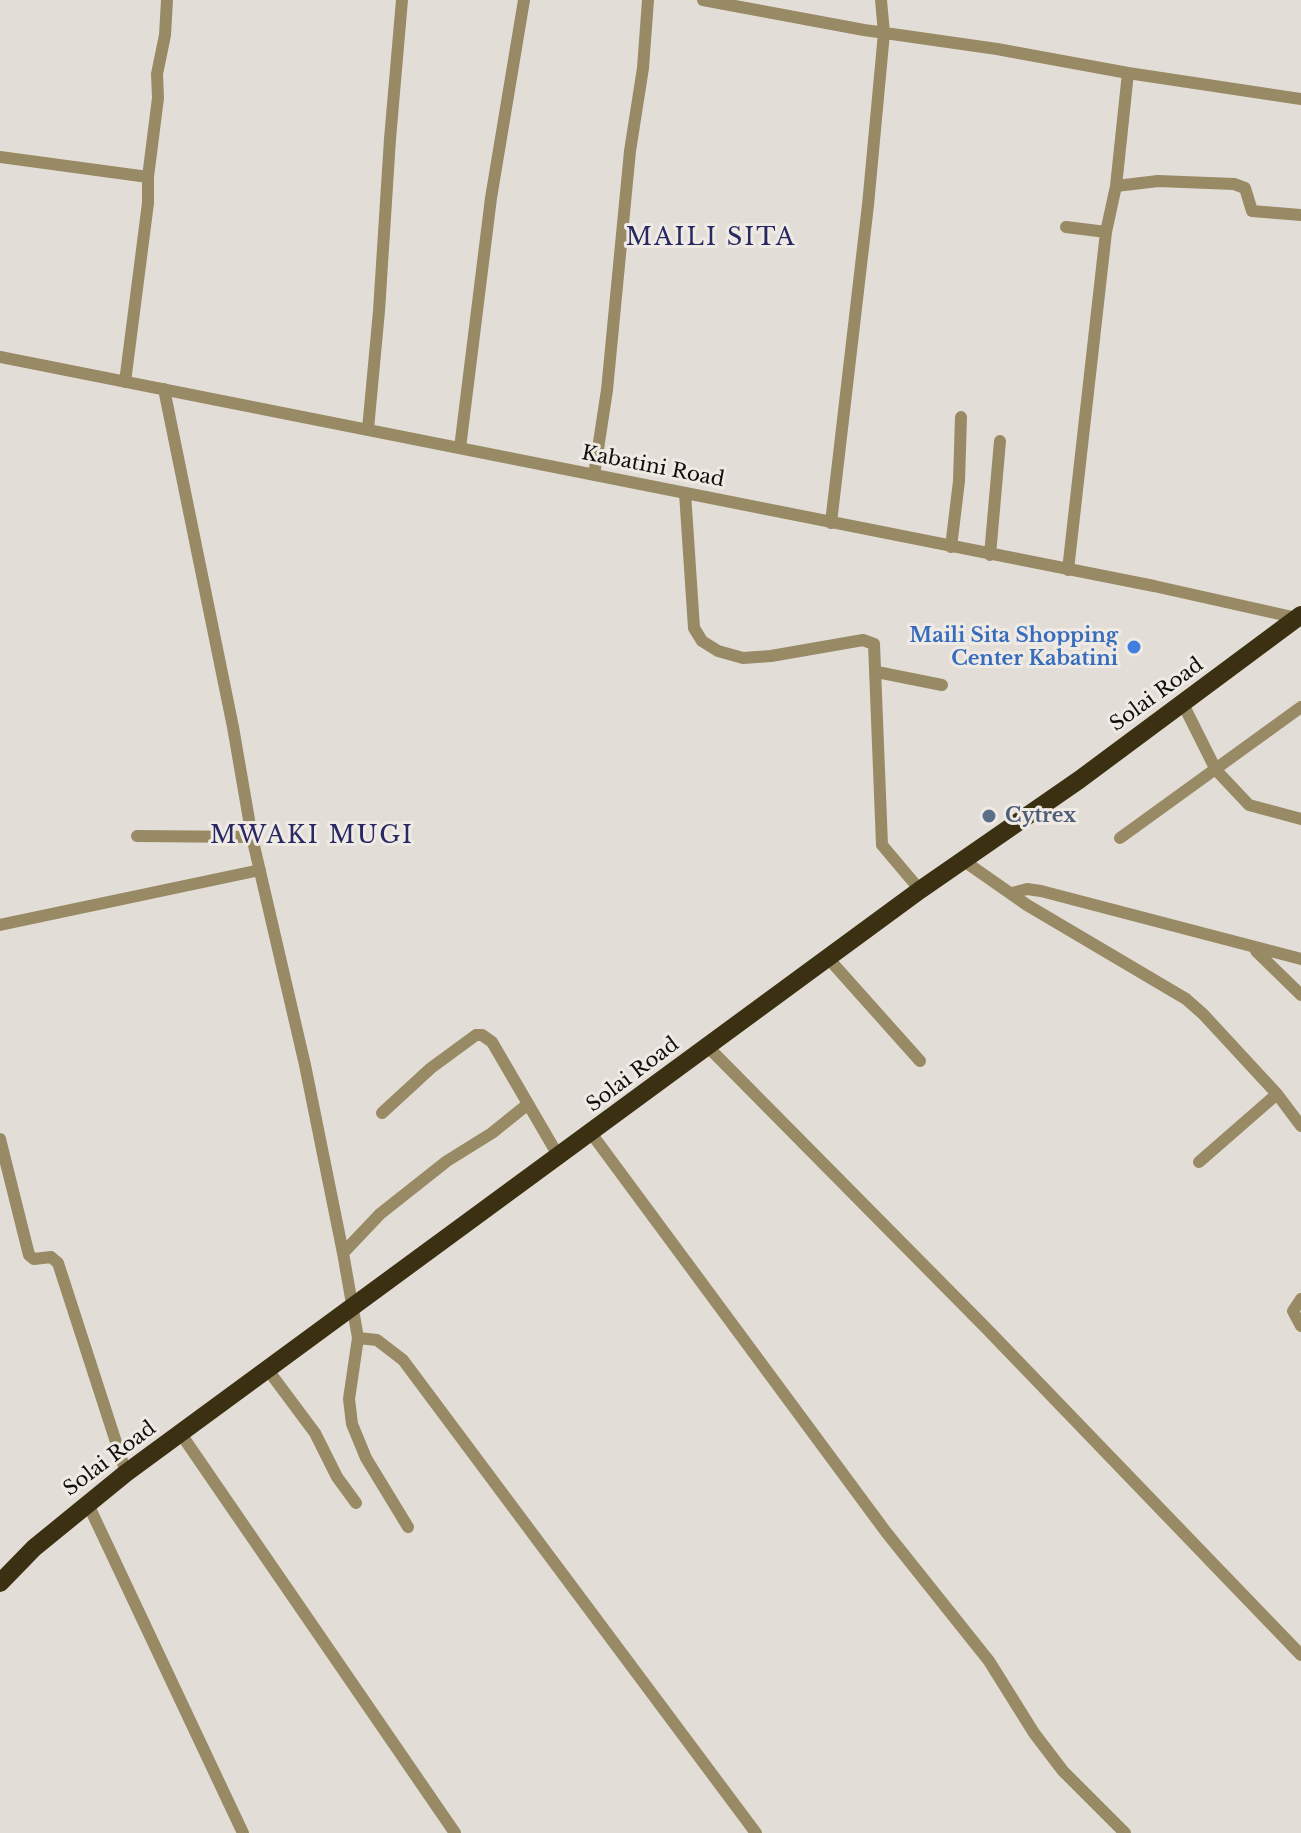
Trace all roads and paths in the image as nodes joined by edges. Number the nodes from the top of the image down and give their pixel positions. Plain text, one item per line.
1 (167, 0) edge
2 (402, 0) edge
3 (524, 0) edge
4 (648, 0) edge
5 (703, 0) edge
6 (881, 0) edge
7 (884, 33) junction
8 (1128, 73) junction
9 (1301, 99) edge
10 (0, 157) edge
11 (148, 177) junction
12 (1116, 186) junction
13 (1301, 215) edge
14 (1066, 227) dead end
15 (1106, 232) junction
16 (0, 357) edge
17 (125, 382) junction
18 (164, 389) junction
19 (961, 417) dead end
20 (368, 429) junction
21 (1000, 441) dead end
22 (460, 448) junction
23 (594, 475) junction
24 (685, 493) junction
25 (831, 523) junction
26 (951, 547) junction
27 (990, 555) junction
28 (1068, 570) junction
29 (1299, 616) edge
30 (877, 672) junction
31 (942, 685) dead end
32 (1183, 704) junction
33 (1301, 707) edge
34 (1216, 770) junction
35 (1301, 819) edge
36 (137, 836) dead end
37 (252, 837) junction
38 (1120, 838) dead end
39 (964, 861) junction
40 (260, 870) junction
41 (920, 890) junction
42 (1012, 893) junction
43 (0, 925) edge
44 (1253, 949) junction
45 (828, 958) junction
46 (1301, 959) edge
47 (1301, 995) edge
48 (708, 1047) junction
49 (920, 1061) dead end
50 (1277, 1094) junction
51 (528, 1104) junction
52 (382, 1113) dead end
53 (1301, 1126) edge
54 (591, 1133) junction
55 (0, 1139) edge
56 (559, 1157) junction
57 (1199, 1162) dead end
58 (343, 1253) junction
59 (1301, 1299) edge
60 (353, 1308) junction
61 (1301, 1326) edge
62 (358, 1338) junction
63 (268, 1370) junction
64 (181, 1434) junction
65 (126, 1473) junction
66 (87, 1502) junction
67 (356, 1503) dead end
68 (408, 1527) dead end
69 (0, 1583) edge
70 (1301, 1655) edge
71 (243, 1833) edge
72 (455, 1833) edge
73 (756, 1833) edge
74 (1125, 1833) edge

1 - 11 street
2 - 20 street
3 - 22 street
4 - 23 street
5 - 7 street
6 - 7 street
7 - 8 street
7 - 25 street
8 - 9 street
8 - 12 street
10 - 11 street
11 - 17 street
12 - 13 street
12 - 15 street
14 - 15 street
15 - 28 street
16 - 17 street, Kabatini Road
17 - 18 street, Kabatini Road
18 - 20 street, Kabatini Road
18 - 37 street
19 - 26 street
20 - 22 street, Kabatini Road
21 - 27 street
22 - 23 street, Kabatini Road
23 - 24 street, Kabatini Road
24 - 25 street, Kabatini Road
24 - 30 street
25 - 26 street, Kabatini Road
26 - 27 street, Kabatini Road
27 - 28 street, Kabatini Road
28 - 29 street, Kabatini Road
29 - 32 highway, Solai Road
30 - 31 street
30 - 41 street
32 - 34 street
32 - 39 highway, Solai Road
33 - 34 street
34 - 35 street
34 - 38 street
36 - 37 street
37 - 40 street
39 - 41 highway, Solai Road
39 - 42 street
40 - 43 street
40 - 58 street
41 - 45 highway, Solai Road
42 - 44 street
42 - 50 street
44 - 46 street
44 - 47 street
45 - 48 highway, Solai Road
45 - 49 street
48 - 54 highway, Solai Road
48 - 70 street
50 - 53 street
50 - 57 street
51 - 52 street
51 - 56 street
51 - 58 street
54 - 56 highway, Solai Road
54 - 74 street
55 - 65 street
56 - 60 highway, Solai Road
58 - 60 street
59 - 61 street
60 - 62 street
60 - 63 highway, Solai Road
62 - 68 street
62 - 73 street
63 - 64 highway, Solai Road
63 - 67 street
64 - 65 highway, Solai Road
64 - 72 street
65 - 66 highway, Solai Road
66 - 69 highway, Solai Road
66 - 71 street

